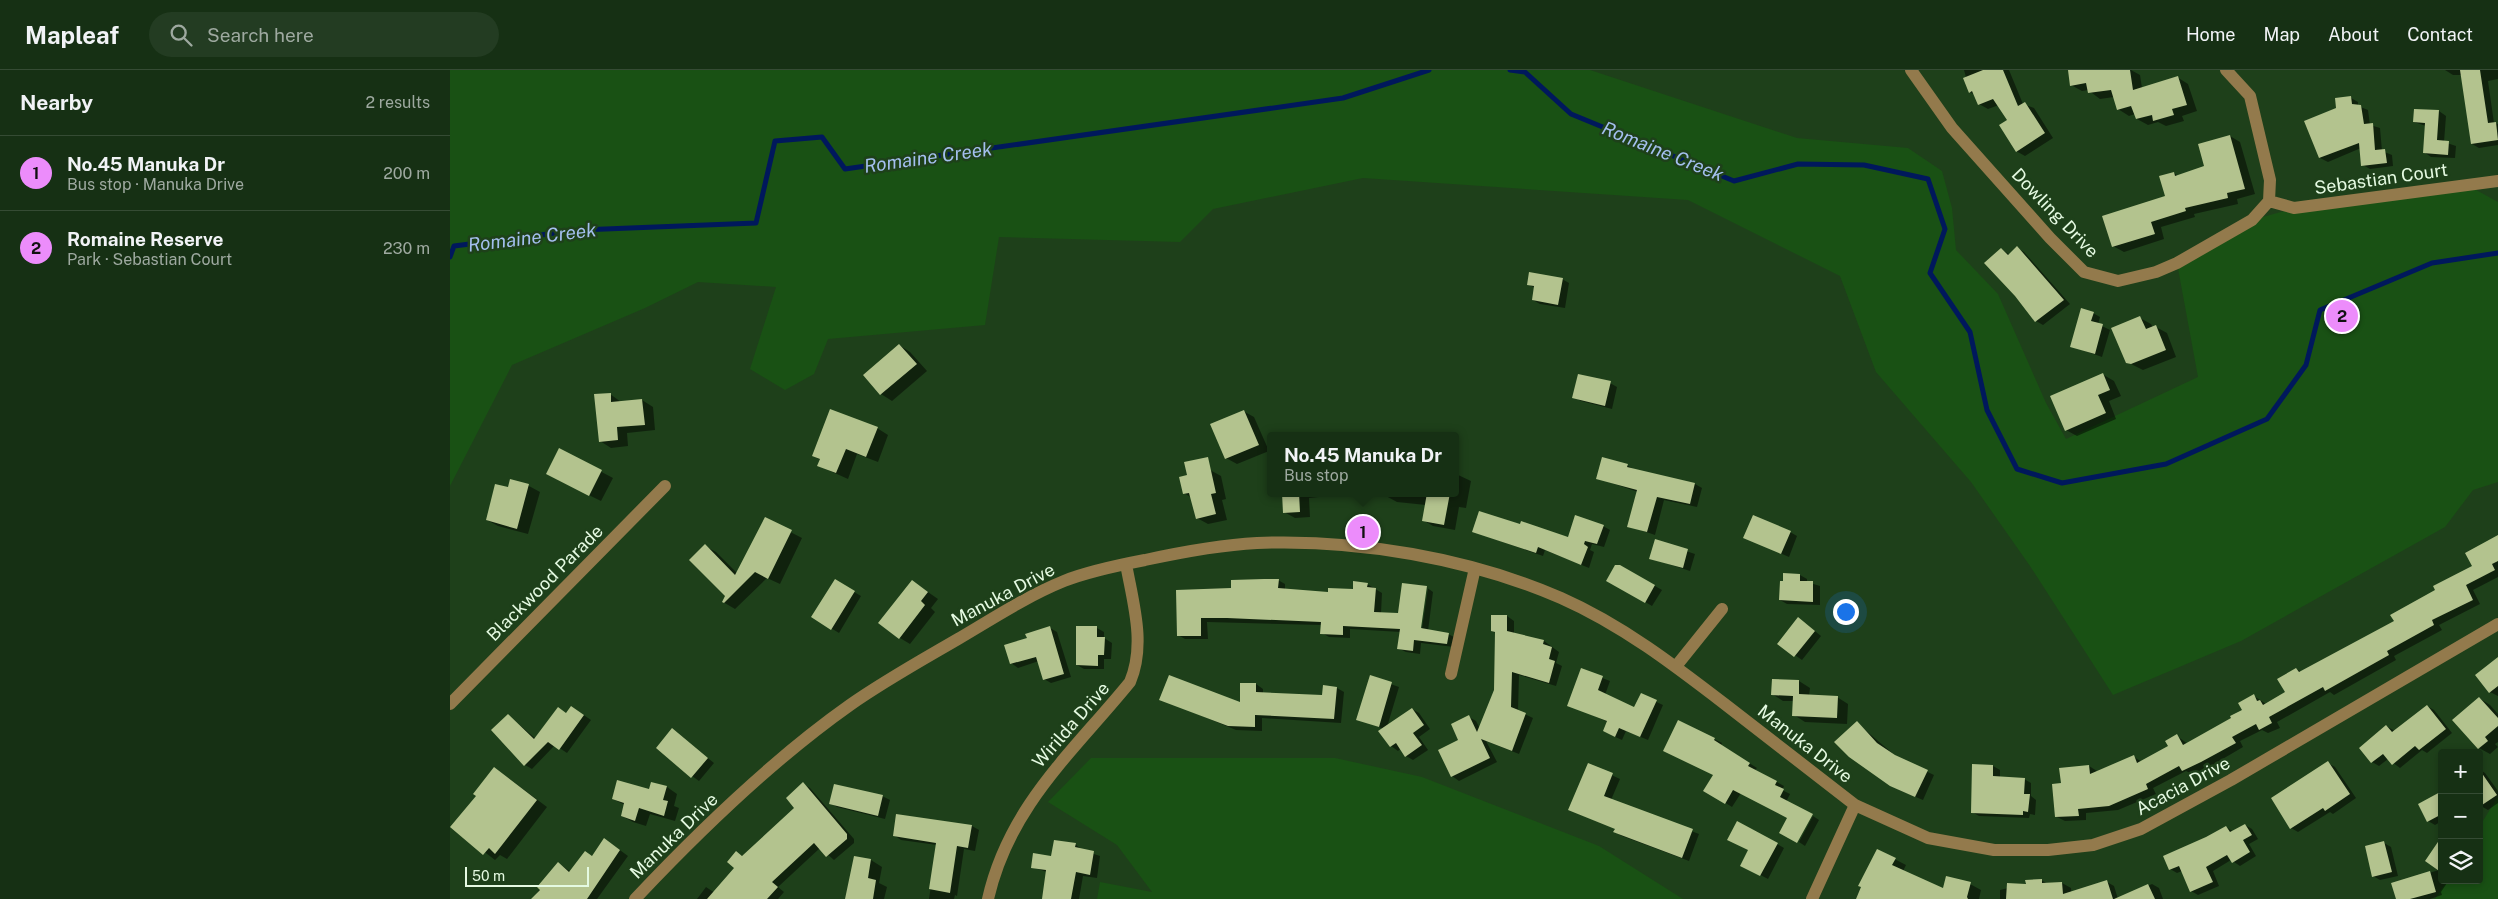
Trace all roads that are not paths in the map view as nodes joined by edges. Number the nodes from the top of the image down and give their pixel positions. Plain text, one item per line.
1 (1911, 70) edge
2 (2226, 70) edge
3 (2498, 181) edge
4 (2269, 201) junction
5 (665, 486) dead end
6 (1126, 564) junction
7 (1475, 568) junction
8 (1722, 610) dead end
9 (2498, 624) edge
10 (1677, 666) junction
11 (1451, 674) dead end
12 (450, 704) edge
13 (1855, 805) junction
14 (634, 899) edge
15 (988, 899) edge
16 (1812, 899) edge

1 - 4 street, Dowling Drive
2 - 4 street
3 - 4 street, Sebastian Court
5 - 12 street, Blackwood Parade
6 - 7 street, Manuka Drive
6 - 14 street, Manuka Drive
6 - 15 street, Wirilda Drive
7 - 10 street, Manuka Drive
7 - 11 street
8 - 10 street
9 - 13 street, Acacia Drive
10 - 13 street, Manuka Drive
13 - 16 street, Manuka Drive

